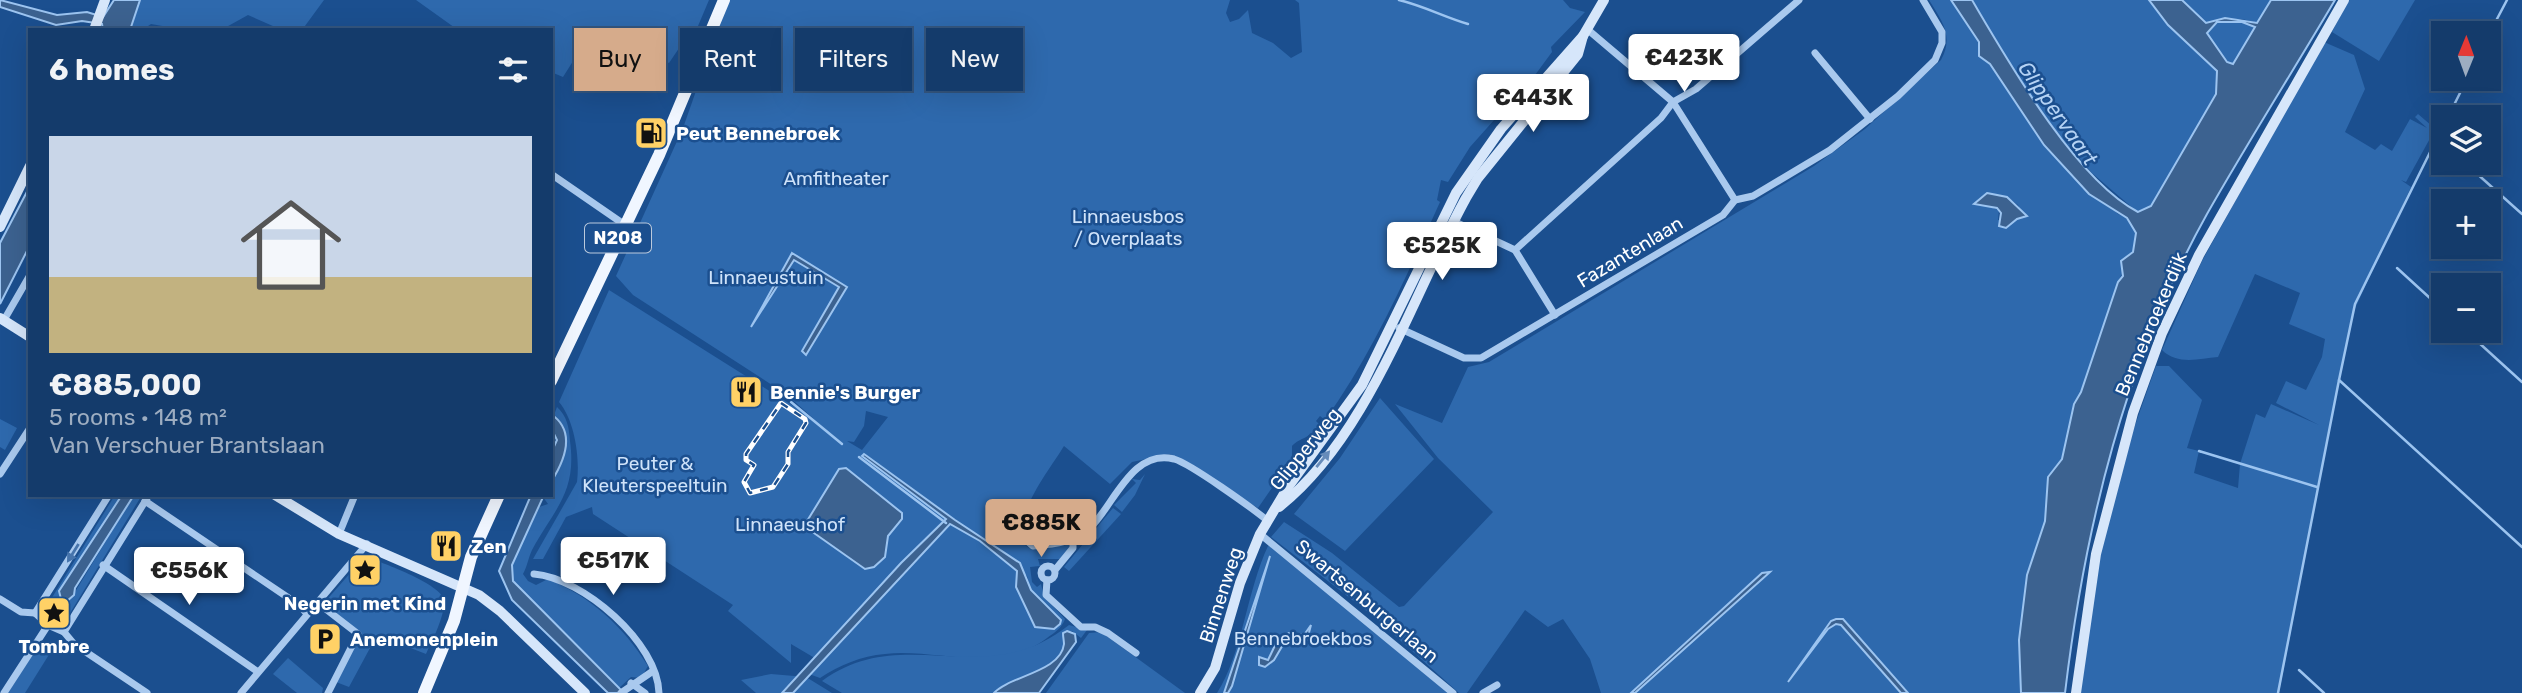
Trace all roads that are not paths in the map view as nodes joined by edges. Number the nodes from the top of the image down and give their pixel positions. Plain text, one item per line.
1 (724, 0) edge
2 (1604, 0) edge
3 (1799, 0) edge
4 (1923, 0) edge
5 (2344, 0) edge
6 (103, 4) edge
7 (95, 28) edge
8 (1585, 32) junction
9 (1815, 53) dead end
10 (1673, 102) junction
11 (1870, 119) junction
12 (28, 170) edge
13 (553, 175) edge
14 (1735, 200) junction
15 (1448, 219) junction
16 (625, 225) junction
17 (0, 227) edge
18 (1515, 250) junction
19 (28, 278) edge
20 (1555, 315) junction
21 (2, 319) edge
22 (1398, 327) junction
23 (28, 336) edge
24 (553, 377) edge
25 (28, 431) edge
26 (0, 474) edge
27 (108, 497) edge
28 (278, 497) edge
29 (354, 497) edge
30 (498, 497) edge
31 (147, 498) edge
32 (1277, 509) joint
33 (1268, 521) junction
34 (340, 534) junction
35 (1260, 534) junction
36 (1073, 539) junction
37 (1059, 540) dead end
38 (367, 544) junction
39 (103, 565) junction
40 (1055, 570) junction
41 (534, 574) dead end
42 (1047, 580) junction
43 (463, 588) junction
44 (0, 599) edge
45 (318, 603) junction
46 (35, 613) junction
47 (307, 614) junction
48 (48, 625) junction
49 (64, 632) junction
50 (1136, 653) dead end
51 (653, 671) junction
52 (258, 672) junction
53 (1497, 685) dead end
54 (626, 688) edge
55 (332, 692) edge
56 (4, 693) edge
57 (147, 693) edge
58 (241, 693) edge
59 (424, 693) edge
60 (585, 693) edge
61 (645, 693) edge
62 (659, 693) edge
63 (1200, 693) edge
64 (1453, 693) edge
65 (1483, 693) edge
66 (2076, 693) edge

1 - 16 main road, N208
2 - 8 street, Glipperweg
3 - 10 street
4 - 11 street, Fazantenlaan
5 - 66 street, Bennebroekerdijk
6 - 7 street
8 - 10 street
8 - 15 street, Glipperweg
9 - 11 street
10 - 14 street
10 - 18 street
11 - 14 street, Fazantenlaan
12 - 17 street
13 - 16 street
14 - 20 street, Fazantenlaan
15 - 18 street
15 - 22 street, Glipperweg
16 - 24 main road, N208
18 - 20 street
19 - 21 street
20 - 22 street, Fazantenlaan
21 - 23 street
22 - 32 street, Glipperweg
25 - 26 street
27 -> 46 street
28 - 34 street
29 - 34 street
30 - 43 main road
31 - 39 street
31 - 47 street
32 - 33 street, Binnenweg
33 - 35 street, Binnenweg
33 - 36 street
34 - 38 street
35 - 63 street, Binnenweg
35 - 64 street, Swartsenburgerlaan
36 - 37 street
36 - 40 street
38 - 43 street
38 - 45 street
39 - 49 street
39 - 52 street
40 - 42 street
40 - 42 street
41 - 51 street
42 - 50 street
43 - 59 main road
43 - 60 street
44 - 46 street
45 - 47 street
45 - 55 street
46 - 48 street
47 - 52 street
48 - 49 street
48 - 56 street
49 - 57 street
51 - 54 street
51 - 62 street
52 - 58 street
53 - 65 street
54 - 61 street

